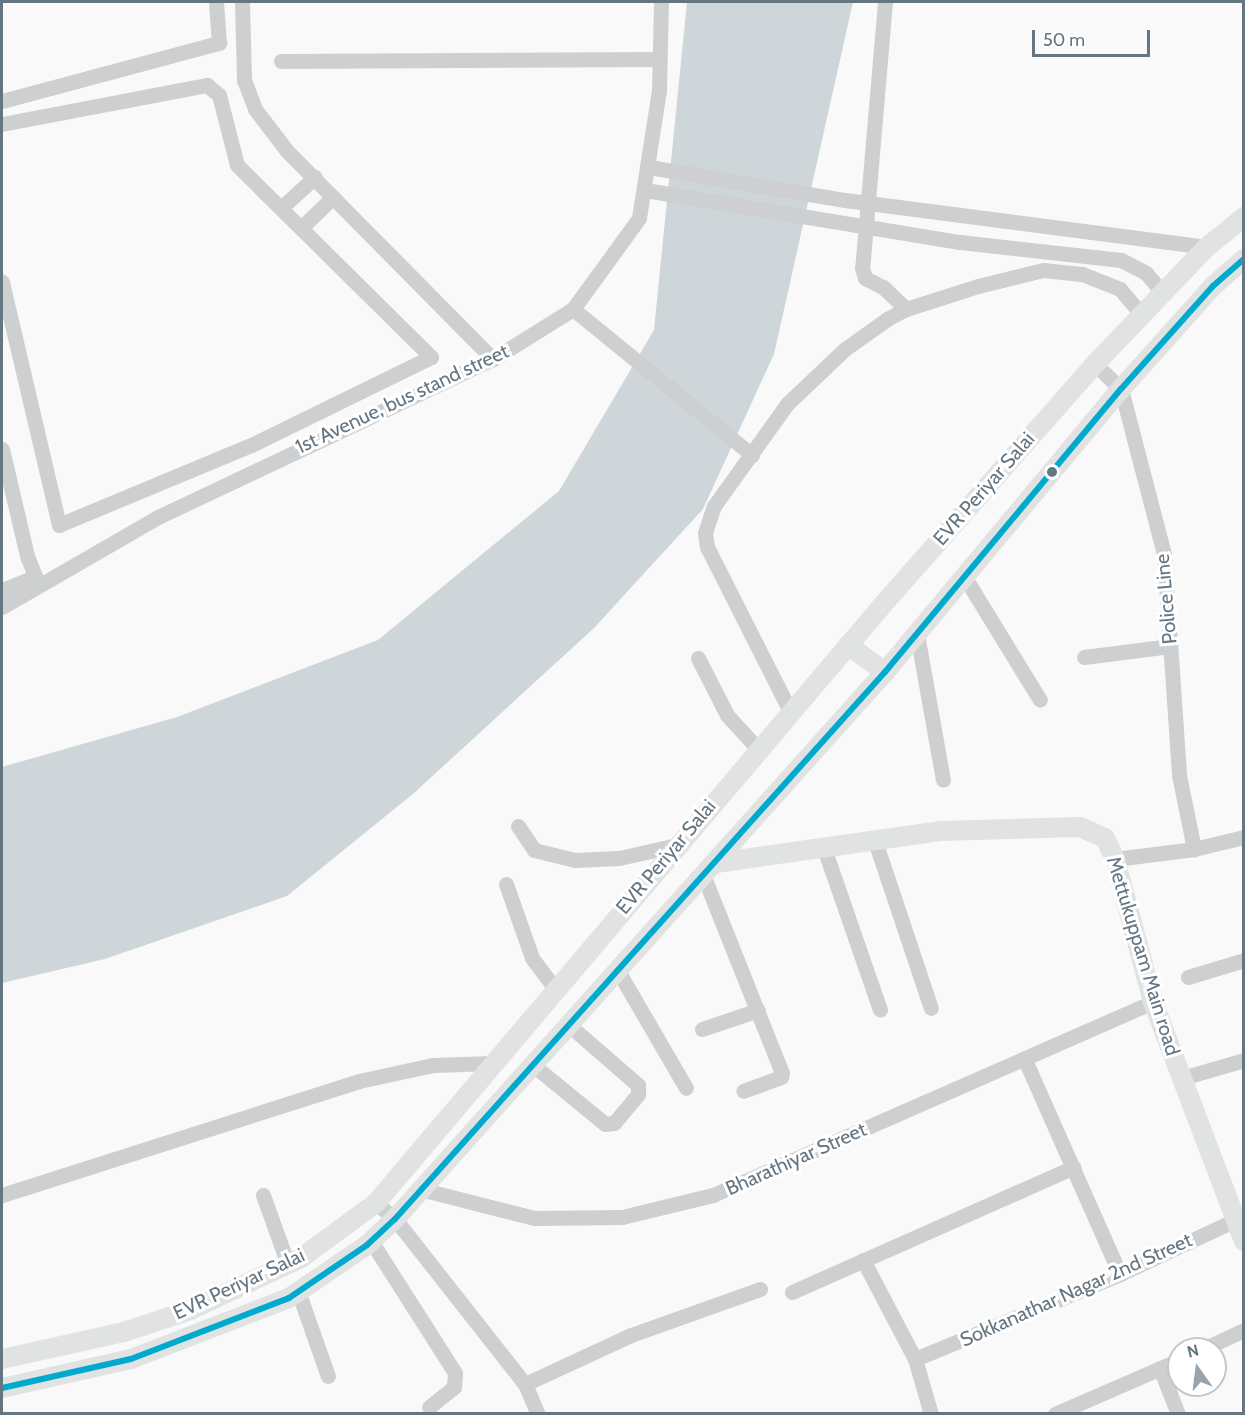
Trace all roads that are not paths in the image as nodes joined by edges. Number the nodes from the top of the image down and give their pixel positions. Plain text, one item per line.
1 (216, 2) edge
2 (242, 2) edge
3 (661, 2) edge
4 (885, 2) edge
5 (660, 59) junction
6 (281, 61) dead end
7 (2, 101) edge
8 (2, 124) edge
9 (650, 167) junction
10 (315, 177) junction
11 (645, 190) junction
12 (333, 197) junction
13 (281, 208) junction
14 (1244, 217) edge
15 (302, 227) junction
16 (1207, 247) junction
17 (1244, 259) edge
18 (2, 282) edge
19 (1164, 293) junction
20 (573, 309) junction
21 (906, 309) junction
22 (1142, 315) junction
23 (493, 359) junction
24 (1095, 364) junction
25 (1120, 389) junction
26 (2, 449) edge
27 (752, 455) junction
28 (4, 470) edge
29 (964, 576) junction
30 (36, 581) junction
31 (2, 590) edge
32 (2, 607) edge
33 (917, 634) junction
34 (848, 645) junction
35 (1170, 646) junction
36 (1084, 657) dead end
37 (698, 658) dead end
38 (885, 672) junction
39 (1040, 700) dead end
40 (790, 711) junction
41 (758, 748) junction
42 (942, 780) dead end
43 (518, 826) dead end
44 (1244, 837) edge
45 (875, 841) junction
46 (677, 845) junction
47 (824, 848) junction
48 (1194, 849) junction
49 (1115, 859) junction
50 (710, 870) junction
51 (506, 884) dead end
52 (1243, 962) edge
53 (618, 971) junction
54 (1188, 977) dead end
55 (555, 989) junction
56 (1153, 1002) junction
57 (931, 1008) dead end
58 (758, 1010) junction
59 (880, 1010) dead end
60 (569, 1025) junction
61 (702, 1029) dead end
62 (1025, 1060) junction
63 (1244, 1060) edge
64 (493, 1062) junction
65 (533, 1065) junction
66 (1182, 1078) junction
67 (686, 1088) dead end
68 (743, 1090) dead end
69 (1074, 1167) junction
70 (420, 1189) junction
71 (2, 1195) edge
72 (263, 1195) dead end
73 (376, 1203) junction
74 (1240, 1217) edge
75 (395, 1219) junction
76 (371, 1241) junction
77 (1244, 1241) edge
78 (863, 1260) junction
79 (288, 1265) junction
80 (1120, 1274) junction
81 (760, 1289) dead end
82 (298, 1291) junction
83 (792, 1292) dead end
84 (1244, 1330) edge
85 (1227, 1338) edge
86 (51, 1348) junction
87 (2, 1359) edge
88 (915, 1359) junction
89 (1167, 1365) edge
90 (1160, 1368) junction
91 (59, 1375) junction
92 (328, 1376) dead end
93 (525, 1384) junction
94 (2, 1388) edge
95 (429, 1407) dead end
96 (538, 1413) edge
97 (931, 1413) edge
98 (1055, 1413) edge
99 (1178, 1413) edge

1 - 7 street
2 - 10 street
3 - 5 street, 1st Avenue, bus stand street
4 - 21 street
5 - 6 street
5 - 9 street, 1st Avenue, bus stand street
8 - 13 street
9 - 11 street, 1st Avenue, bus stand street
9 - 16 street
10 - 12 street
10 - 13 street
11 - 19 street
11 - 20 street, 1st Avenue, bus stand street
12 - 15 street
12 - 23 street
13 - 15 street
14 - 16 main road, EVR Periyar Salai
15 - 18 street
16 - 19 main road, EVR Periyar Salai
17 - 25 main road, EVR Periyar Salai
19 - 22 main road, EVR Periyar Salai
20 - 23 street, 1st Avenue, bus stand street
20 - 27 street
21 - 22 street
21 - 27 street
22 - 24 main road, EVR Periyar Salai
23 - 30 street, 1st Avenue, bus stand street
24 - 25 street
24 - 34 main road, EVR Periyar Salai
25 - 29 main road, EVR Periyar Salai
25 - 35 street, Police Line
26 - 28 street
27 - 40 street
28 - 30 street
29 - 33 main road, EVR Periyar Salai
29 - 39 street
30 - 31 street
30 - 32 street, 1st Avenue, bus stand street
33 - 38 main road, EVR Periyar Salai
33 - 42 street
34 - 38 main road
34 - 40 main road, EVR Periyar Salai
35 - 36 street
35 - 48 street, Police Line
37 - 41 street
38 - 50 main road, EVR Periyar Salai
40 - 41 main road, EVR Periyar Salai
41 - 46 main road, EVR Periyar Salai
43 - 46 street
44 - 48 street
45 - 47 main road, Mettukuppam Main road
45 - 49 main road, Mettukuppam Main road
45 - 57 street
46 - 55 main road, EVR Periyar Salai
47 - 50 main road, Mettukuppam Main road
47 - 59 street
48 - 49 street
49 - 56 main road, Mettukuppam Main road
50 - 53 main road, EVR Periyar Salai
50 - 58 street
51 - 55 street
52 - 54 street
53 - 60 main road, EVR Periyar Salai
53 - 67 street
55 - 64 main road, EVR Periyar Salai
56 - 62 street, Bharathiyar Street
56 - 66 main road, Mettukuppam Main road
58 - 61 street
58 - 68 street
60 - 65 main road, EVR Periyar Salai
60 - 65 street
62 - 69 street
62 - 70 street, Bharathiyar Street
63 - 66 street
64 - 71 street
64 - 73 main road, EVR Periyar Salai
65 - 70 main road, EVR Periyar Salai
66 - 74 main road, Mettukuppam Main road
69 - 78 street
69 - 80 street
70 - 75 main road, EVR Periyar Salai
72 - 79 street
73 - 75 street
73 - 79 main road, EVR Periyar Salai
74 - 77 main road, Mettukuppam Main road
74 - 80 street, Sokkanathar Nagar 2nd Street
75 - 76 main road, EVR Periyar Salai
75 - 93 street
76 - 82 main road, EVR Periyar Salai
76 - 95 street
78 - 83 street
78 - 88 street
79 - 86 main road, EVR Periyar Salai
80 - 88 street, Sokkanathar Nagar 2nd Street
81 - 93 street
82 - 91 main road, EVR Periyar Salai
82 - 92 street
84 - 85 street
86 - 87 main road, EVR Periyar Salai
86 - 91 main road
88 - 97 street
89 - 90 street
90 - 98 street
90 - 99 street
91 - 94 main road, EVR Periyar Salai
93 - 96 street

